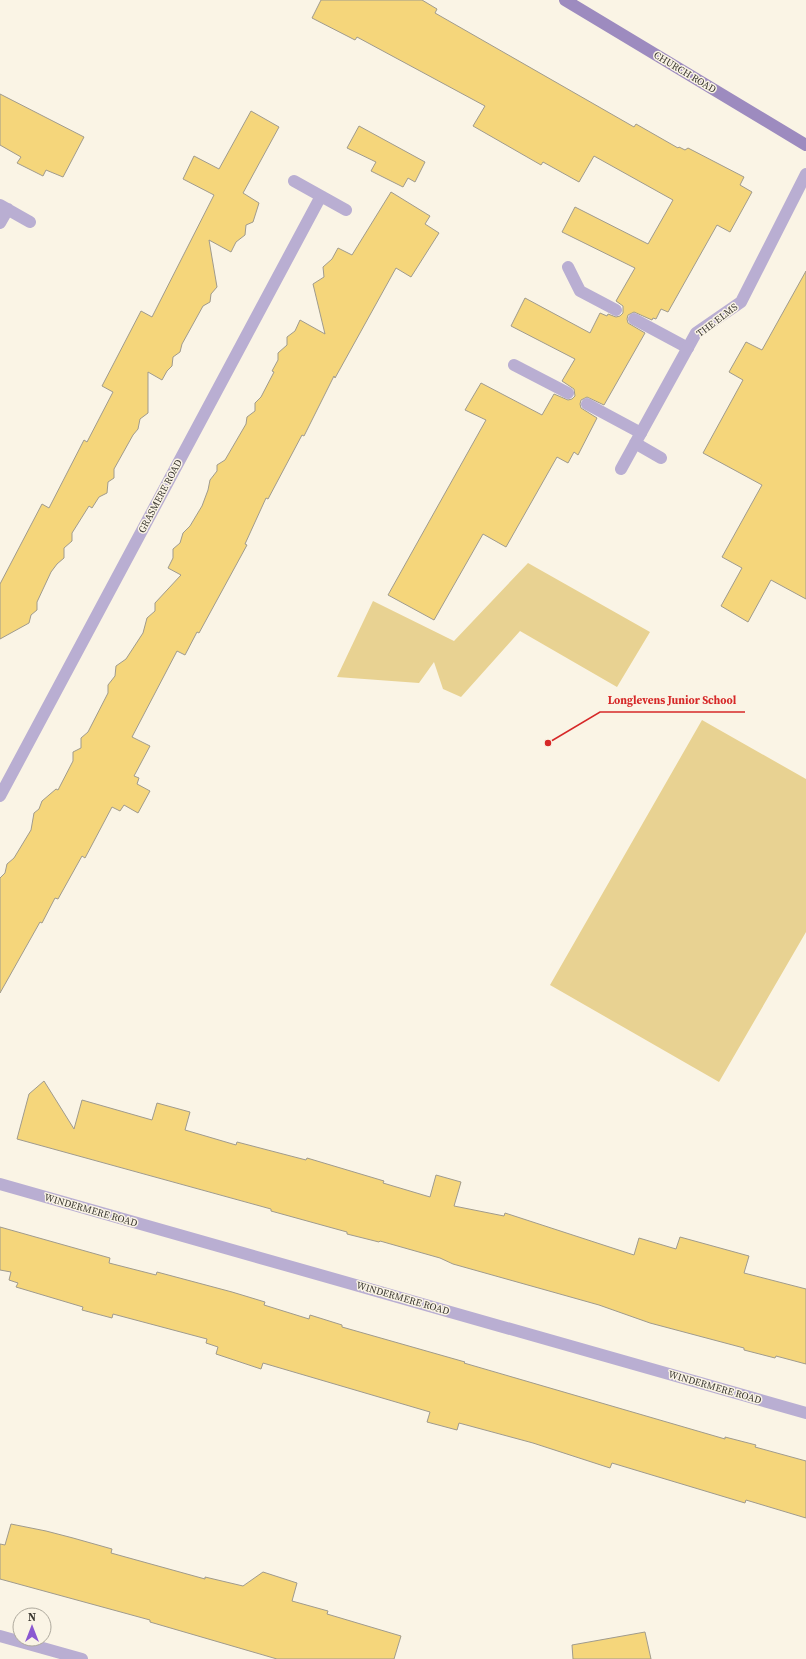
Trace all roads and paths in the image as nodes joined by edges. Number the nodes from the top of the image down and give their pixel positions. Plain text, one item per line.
1 (565, 0) edge
2 (806, 145) edge
3 (806, 174) edge
4 (294, 181) dead end
5 (321, 196) junction
6 (4, 207) edge
7 (346, 210) dead end
8 (30, 222) dead end
9 (0, 223) edge
10 (568, 267) dead end
11 (616, 310) dead end
12 (634, 319) dead end
13 (688, 348) junction
14 (514, 365) dead end
15 (568, 393) dead end
16 (587, 404) dead end
17 (638, 438) junction
18 (661, 458) dead end
19 (621, 469) dead end
20 (0, 796) edge
21 (0, 1184) edge
22 (806, 1413) edge
23 (0, 1636) edge
24 (82, 1659) edge

1 - 2 street, CHURCH ROAD
3 - 13 street, THE ELMS
4 - 5 street
5 - 7 street
5 - 20 street, GRASMERE ROAD
6 - 8 street
6 - 9 street
10 - 11 street
12 - 13 street
13 - 17 street, THE ELMS
14 - 15 street
16 - 17 street
17 - 18 street
17 - 19 street, THE ELMS
21 - 22 street, WINDERMERE ROAD
23 - 24 street

